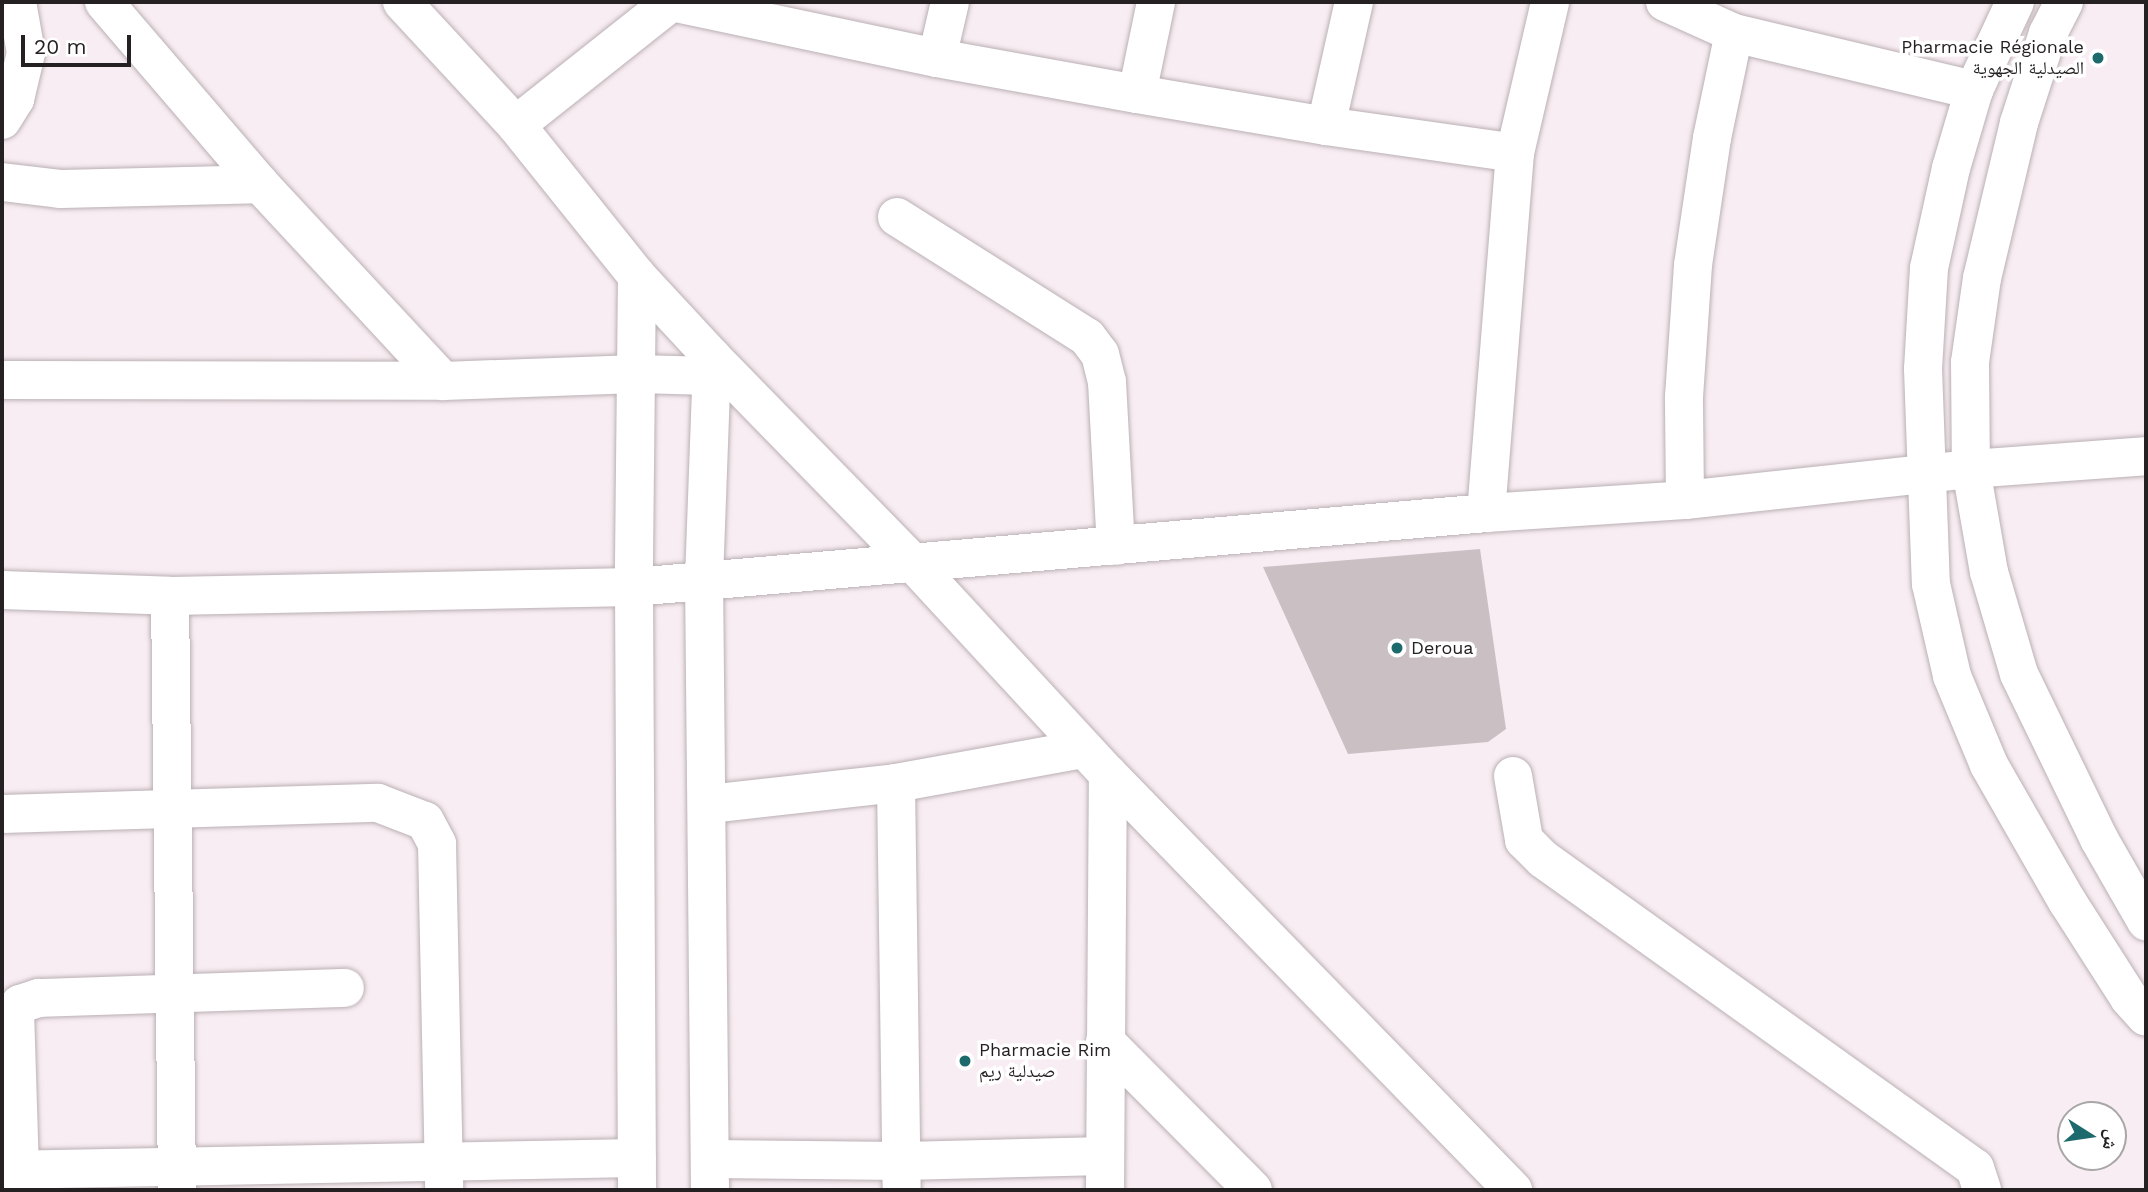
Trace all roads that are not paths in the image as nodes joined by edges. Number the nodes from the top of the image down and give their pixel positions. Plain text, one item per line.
1 (17, 2) edge
2 (104, 2) edge
3 (402, 2) edge
4 (671, 2) edge
5 (950, 2) edge
6 (1156, 2) edge
7 (1354, 2) edge
8 (1550, 2) edge
9 (1665, 2) edge
10 (2015, 2) edge
11 (2064, 2) edge
12 (737, 10) edge
13 (435, 17) edge
14 (1734, 33) junction
15 (937, 58) junction
16 (1974, 90) junction
17 (1138, 94) junction
18 (2, 120) edge
19 (516, 125) junction
20 (1326, 126) junction
21 (1515, 153) junction
22 (2, 182) edge
23 (260, 184) junction
24 (897, 217) dead end
25 (637, 276) junction
26 (711, 367) junction
27 (637, 374) junction
28 (2, 380) edge
29 (443, 381) junction
30 (2146, 456) edge
31 (1971, 469) junction
32 (1925, 474) junction
33 (1685, 500) junction
34 (1486, 513) junction
35 (1116, 546) junction
36 (914, 564) junction
37 (704, 580) junction
38 (634, 587) junction
39 (2, 590) edge
40 (170, 596) junction
41 (1096, 762) junction
42 (1513, 776) dead end
43 (896, 783) junction
44 (709, 804) junction
45 (173, 810) junction
46 (2, 814) edge
47 (2146, 921) edge
48 (345, 988) dead end
49 (175, 991) junction
50 (2146, 1017) edge
51 (1105, 1041) junction
52 (11, 1170) edge
53 (1105, 1173) edge
54 (637, 1174) edge
55 (710, 1175) edge
56 (443, 1176) edge
57 (902, 1176) edge
58 (177, 1178) edge
59 (1253, 1190) edge
60 (1513, 1190) edge
61 (1982, 1190) edge

1 - 18 street
2 - 23 street
3 - 13 street
4 - 12 street
4 - 19 street
5 - 15 street
6 - 17 street
7 - 20 street
8 - 21 street
9 - 14 street
10 - 16 street
11 - 31 street
12 - 15 street
13 - 19 street
14 - 16 street
14 - 33 street
15 - 17 street
16 - 32 street
17 - 20 street
19 - 25 street
20 - 21 street
21 - 34 street
22 - 23 street
23 - 29 street
24 - 35 street
25 - 26 street
25 - 27 street
26 - 27 street
26 - 36 street
26 - 37 street
27 - 29 street
27 - 38 street
28 - 29 street
30 - 31 street
31 - 32 street
31 - 47 street
32 - 33 street
32 - 50 street
33 - 34 street
34 - 35 street
35 - 36 street
36 - 37 street
36 - 41 street
37 - 38 street
37 - 44 street
38 - 40 street
38 - 54 street
39 - 40 street
40 - 45 street
41 - 43 street
41 - 51 street
41 - 60 street
42 - 61 street
43 - 44 street
43 - 57 street
44 - 55 street
45 - 46 street
45 - 49 street
45 - 56 street
48 - 49 street
49 - 52 street
49 - 58 street
51 - 53 street
51 - 59 street
52 - 58 street
53 - 57 street
54 - 56 street
55 - 57 street
56 - 58 street

